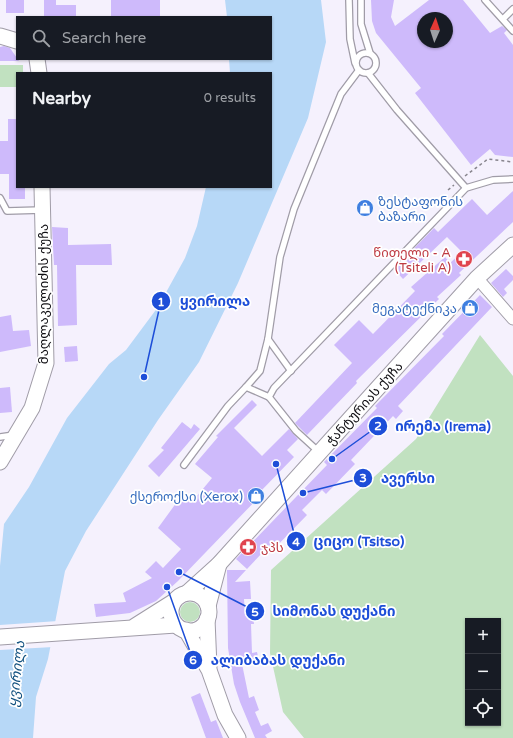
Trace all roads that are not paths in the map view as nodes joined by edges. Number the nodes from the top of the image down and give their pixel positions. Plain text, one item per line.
1 (349, 0) edge
2 (361, 0) edge
3 (485, 0) edge
4 (513, 9) edge
5 (503, 19) junction
6 (513, 32) edge
7 (0, 36) edge
8 (16, 41) edge
9 (370, 53) junction
10 (356, 64) junction
11 (359, 70) junction
12 (368, 73) junction
13 (513, 179) edge
14 (42, 188) edge
15 (466, 188) junction
16 (0, 198) edge
17 (43, 210) junction
18 (513, 245) edge
19 (477, 278) junction
20 (512, 316) edge
21 (268, 339) junction
22 (291, 371) junction
23 (246, 387) junction
24 (269, 397) junction
25 (16, 435) junction
26 (0, 437) edge
27 (319, 452) junction
28 (0, 462) edge
29 (184, 465) dead end
30 (219, 564) junction
31 (188, 592) junction
32 (173, 602) junction
33 (208, 612) junction
34 (132, 628) junction
35 (181, 628) junction
36 (0, 637) edge
37 (209, 670) junction
38 (238, 738) edge

1 - 10 lane
2 - 9 lane
3 - 5 lane
4 - 5 lane
5 - 6 lane
7 - 8 street
9 - 10 lane
9 - 12 lane
10 - 11 lane
11 - 12 lane
11 - 21 lane
12 - 15 lane
13 - 15 lane
14 - 17 street, მაღლაკელიძის ქუჩა
15 - 22 lane
16 - 17 lane
17 - 25 street, მაღლაკელიძის ქუჩა
18 - 19 street, ჭანტურიას ქუჩა
19 - 20 street
19 - 27 street, ჭანტურიას ქუჩა
21 - 22 lane
21 - 23 lane
22 - 24 lane
23 - 24 lane
23 - 29 lane
24 - 27 lane
25 - 26 lane
25 - 28 street, მაღლაკელიძის ქუჩა
27 - 30 street, ჭანტურიას ქუჩა
30 - 31 street, ჭანტურიას ქუჩა
30 - 33 street, ჭანტურიას ქუჩა
31 - 32 street
31 - 33 street
32 - 34 street
32 - 35 street
33 - 35 street
33 - 37 street, ჭანტურიას ქუჩა
34 - 35 street
34 - 36 street
35 - 37 street
37 - 38 street

